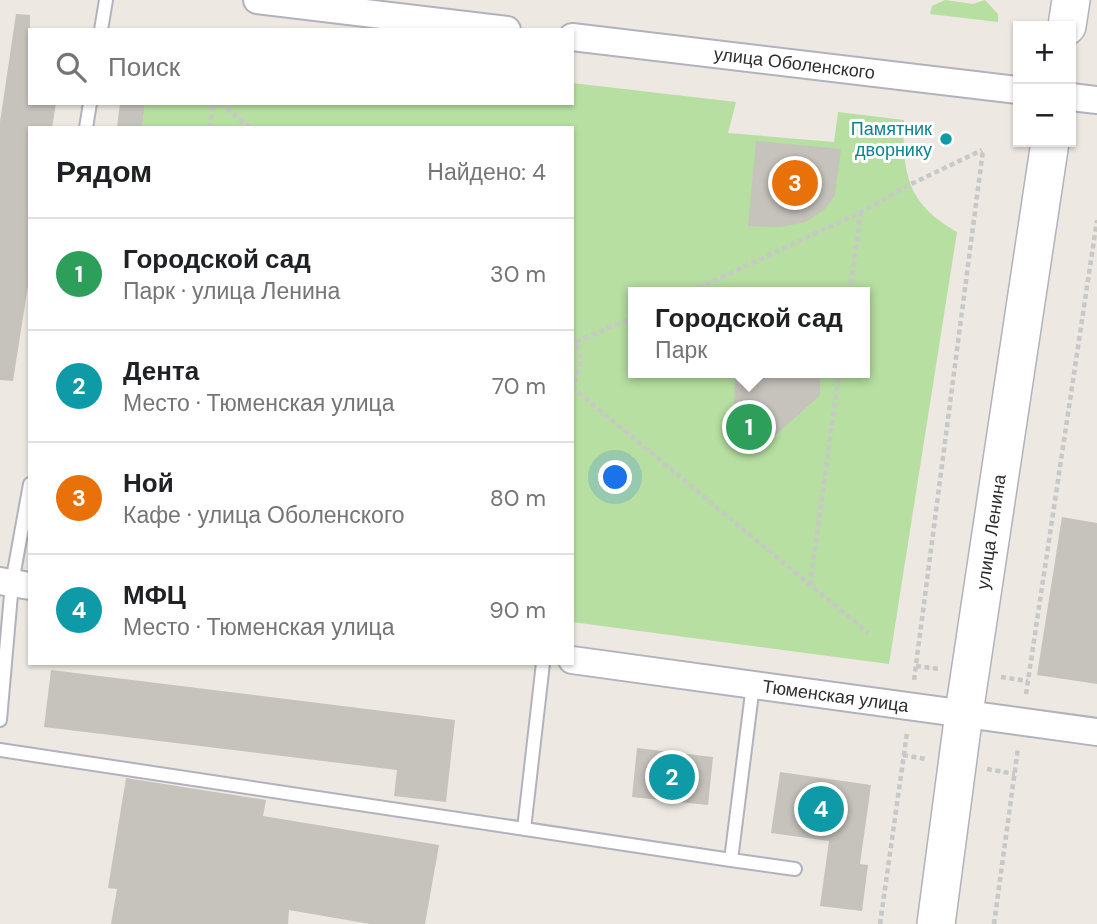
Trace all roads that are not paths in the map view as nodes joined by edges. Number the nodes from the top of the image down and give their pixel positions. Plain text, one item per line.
1 (106, 0) edge
2 (257, 0) edge
3 (1071, 0) edge
4 (1068, 21) edge
5 (102, 28) edge
6 (491, 28) edge
7 (574, 37) edge
8 (1013, 89) edge
9 (1076, 97) edge
10 (1097, 100) edge
11 (90, 105) edge
12 (86, 126) edge
13 (1049, 147) edge
14 (28, 496) edge
15 (14, 584) edge
16 (574, 660) edge
17 (543, 665) edge
18 (753, 685) junction
19 (964, 713) junction
20 (0, 720) edge
21 (1097, 732) edge
22 (0, 750) edge
23 (524, 829) junction
24 (731, 860) junction
25 (795, 869) dead end
26 (936, 924) edge

1 - 5 lane
2 - 6 street
3 - 4 main road
7 - 8 street, улица Оболенского
9 - 10 street
11 - 12 lane
13 - 19 main road, улица Ленина
14 - 15 lane
15 - 20 lane
16 - 18 street, Тюменская улица
17 - 23 lane
18 - 19 street, Тюменская улица
18 - 24 lane
19 - 21 street, Тюменская улица
19 - 26 main road, улица Ленина
22 - 23 lane
23 - 24 lane
24 - 25 lane

